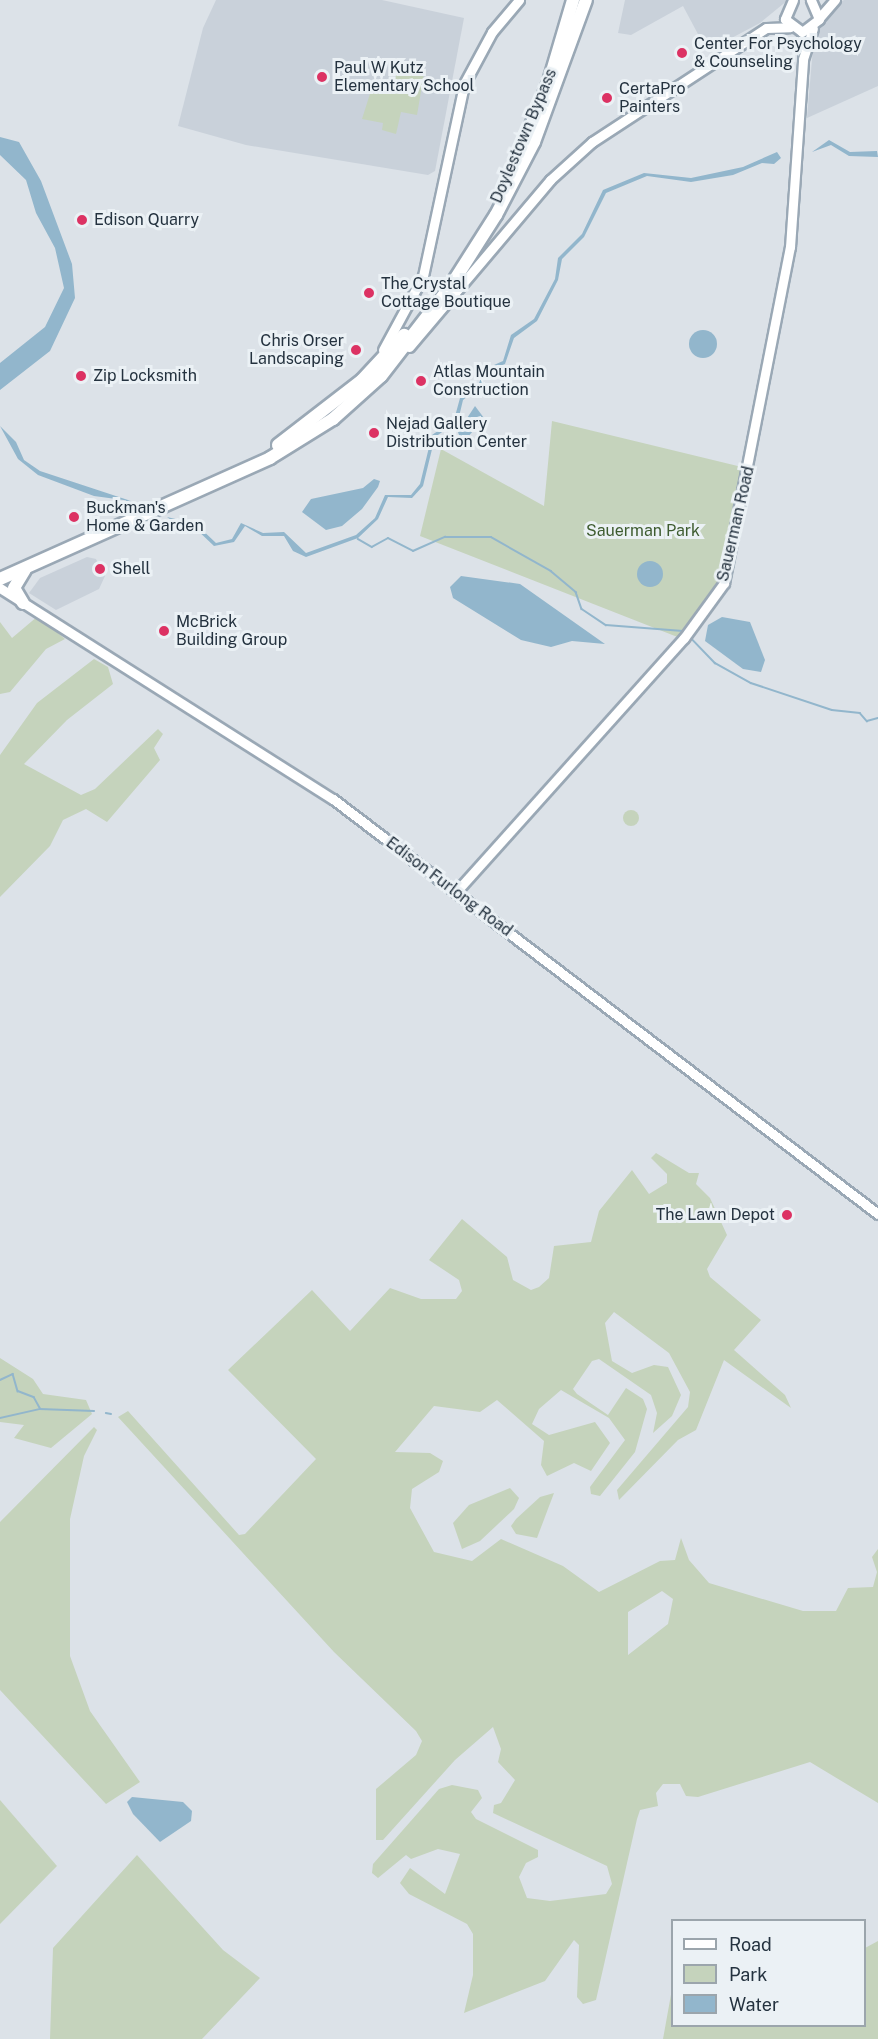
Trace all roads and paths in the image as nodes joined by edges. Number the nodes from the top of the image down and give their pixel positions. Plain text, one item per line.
1 (519, 0) edge
2 (573, 0) edge
3 (586, 0) edge
4 (792, 0) edge
5 (812, 0) edge
6 (835, 0) edge
7 (819, 19) junction
8 (790, 28) junction
9 (813, 29) junction
10 (802, 59) junction
11 (513, 176) junction
12 (493, 215) junction
13 (390, 366) junction
14 (339, 399) junction
15 (218, 481) junction
16 (31, 565) junction
17 (0, 579) edge
18 (0, 588) edge
19 (23, 603) junction
20 (456, 892) junction
21 (878, 1214) edge

1 - 14 main road
2 - 11 highway, Doylestown Bypass
3 - 11 highway, Doylestown Bypass
4 - 8 main road
5 - 7 main road
6 - 7 main road
7 - 9 main road
8 - 9 main road
8 - 10 main road
8 - 13 main road
9 - 10 main road
10 - 20 main road, Sauerman Road
11 - 12 highway, Doylestown Bypass
12 - 13 highway, Doylestown Bypass
12 - 14 highway, Doylestown Bypass
13 - 15 highway, Doylestown Bypass
14 - 15 highway, Doylestown Bypass
15 - 16 highway
16 - 17 highway
16 - 19 highway
18 - 19 main road, Edison Furlong Road
19 - 20 main road, Edison Furlong Road
20 - 21 main road, Edison Furlong Road

